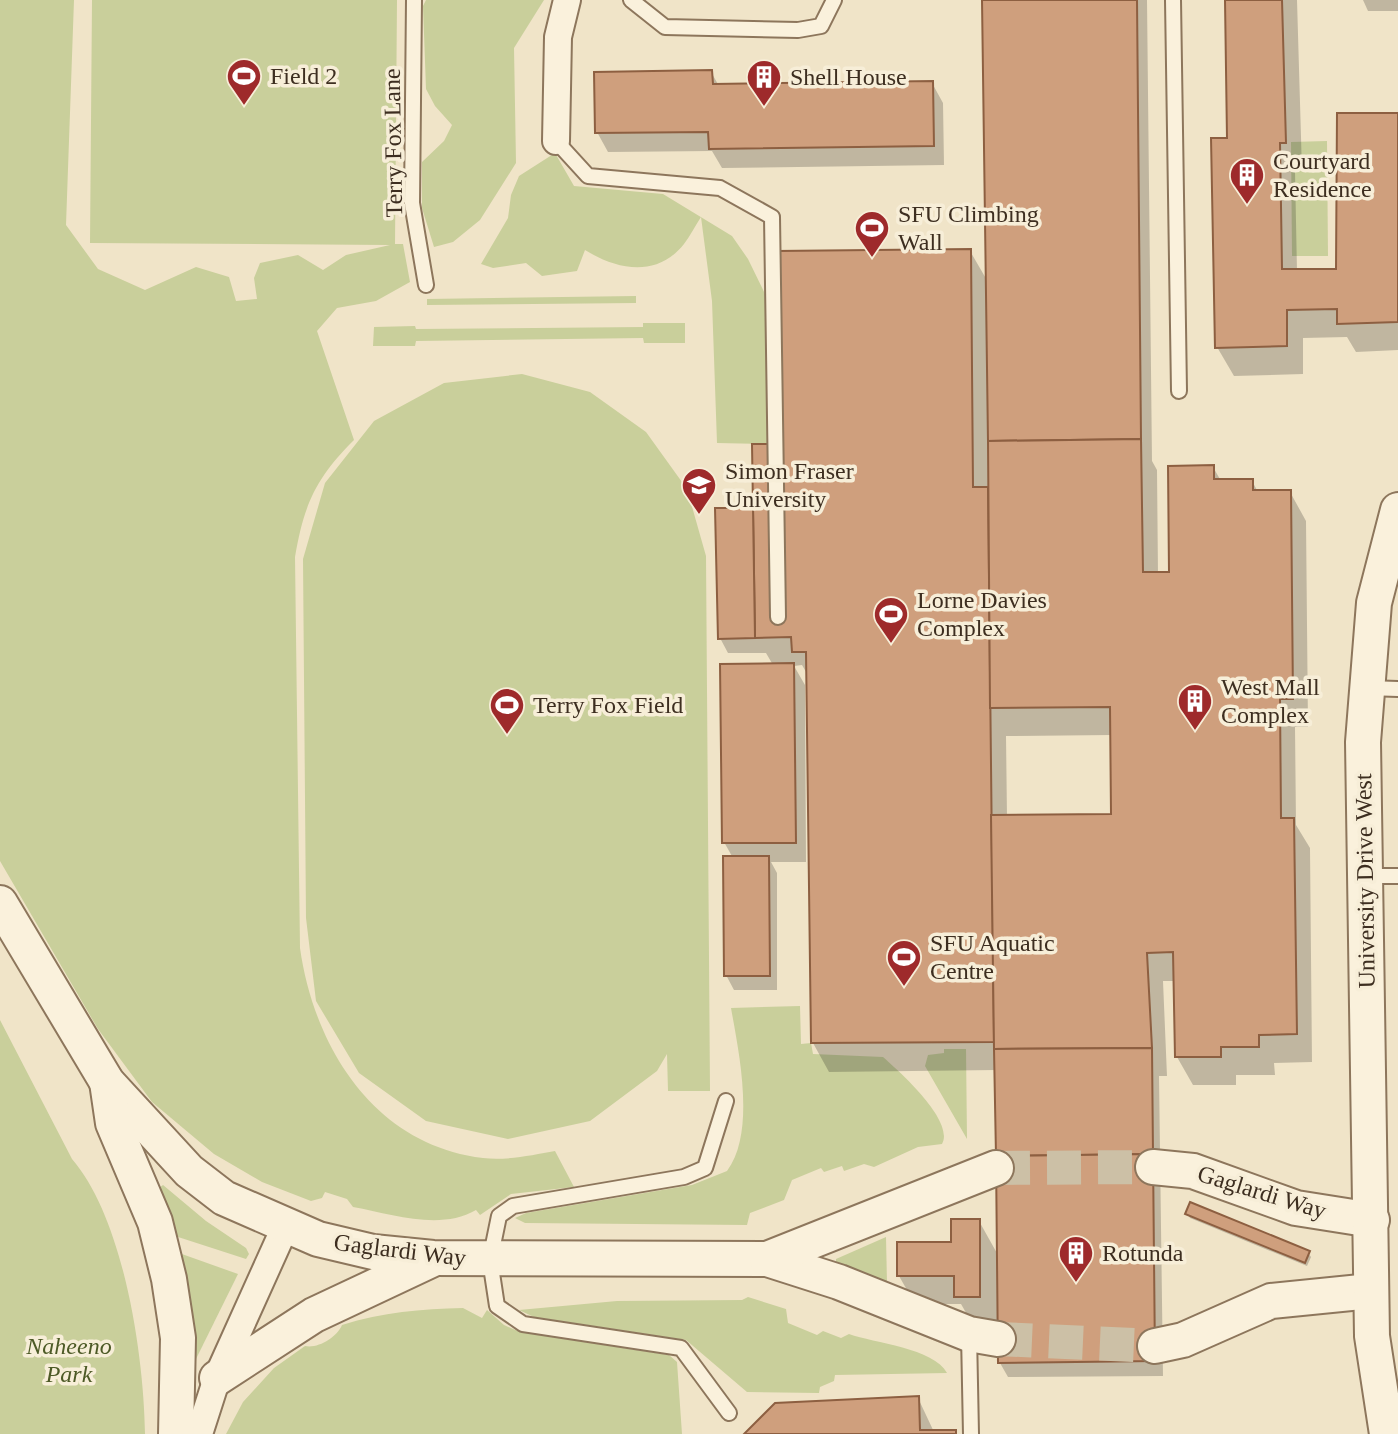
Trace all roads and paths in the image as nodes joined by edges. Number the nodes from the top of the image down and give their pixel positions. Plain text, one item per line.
1 (414, 0) edge
2 (567, 0) edge
3 (631, 0) edge
4 (834, 0) edge
5 (1173, 0) edge
6 (556, 141) joint
7 (426, 285) dead end
8 (1179, 391) dead end
9 (1398, 510) edge
10 (778, 617) dead end
11 (1382, 688) edge
12 (1381, 876) edge
13 (0, 903) edge
14 (107, 1082) junction
15 (726, 1101) dead end
16 (1153, 1167) tunnel mouth
17 (996, 1168) tunnel mouth
18 (1372, 1220) junction
19 (286, 1225) junction
20 (433, 1258) junction
21 (767, 1259) junction
22 (490, 1260) junction
23 (1371, 1291) junction
24 (983, 1337) joint
25 (1155, 1346) tunnel mouth
26 (217, 1378) junction
27 (729, 1413) dead end
28 (1380, 1433) edge
29 (176, 1434) edge
30 (199, 1434) edge
31 (971, 1434) edge

1 - 7 lane, Terry Fox Lane
2 - 6 street
3 - 4 lane
5 - 8 lane
6 - 10 lane
9 - 11 street, University Drive West
11 - 12 street, University Drive West
12 - 18 street, University Drive West
13 - 14 street, Gaglardi Way
14 - 19 street, Gaglardi Way
14 - 29 street
15 - 22 lane
16 - 18 street, Gaglardi Way
17 - 21 street, Gaglardi Way
18 - 23 street, University Drive West
19 - 20 street, Gaglardi Way
19 - 26 street
20 - 22 street, Gaglardi Way
20 - 26 street
21 - 22 street, Gaglardi Way
21 - 24 street, Gaglardi Way
22 - 27 lane
23 - 25 street
23 - 28 street, University Drive West
24 - 31 lane
26 - 30 street

